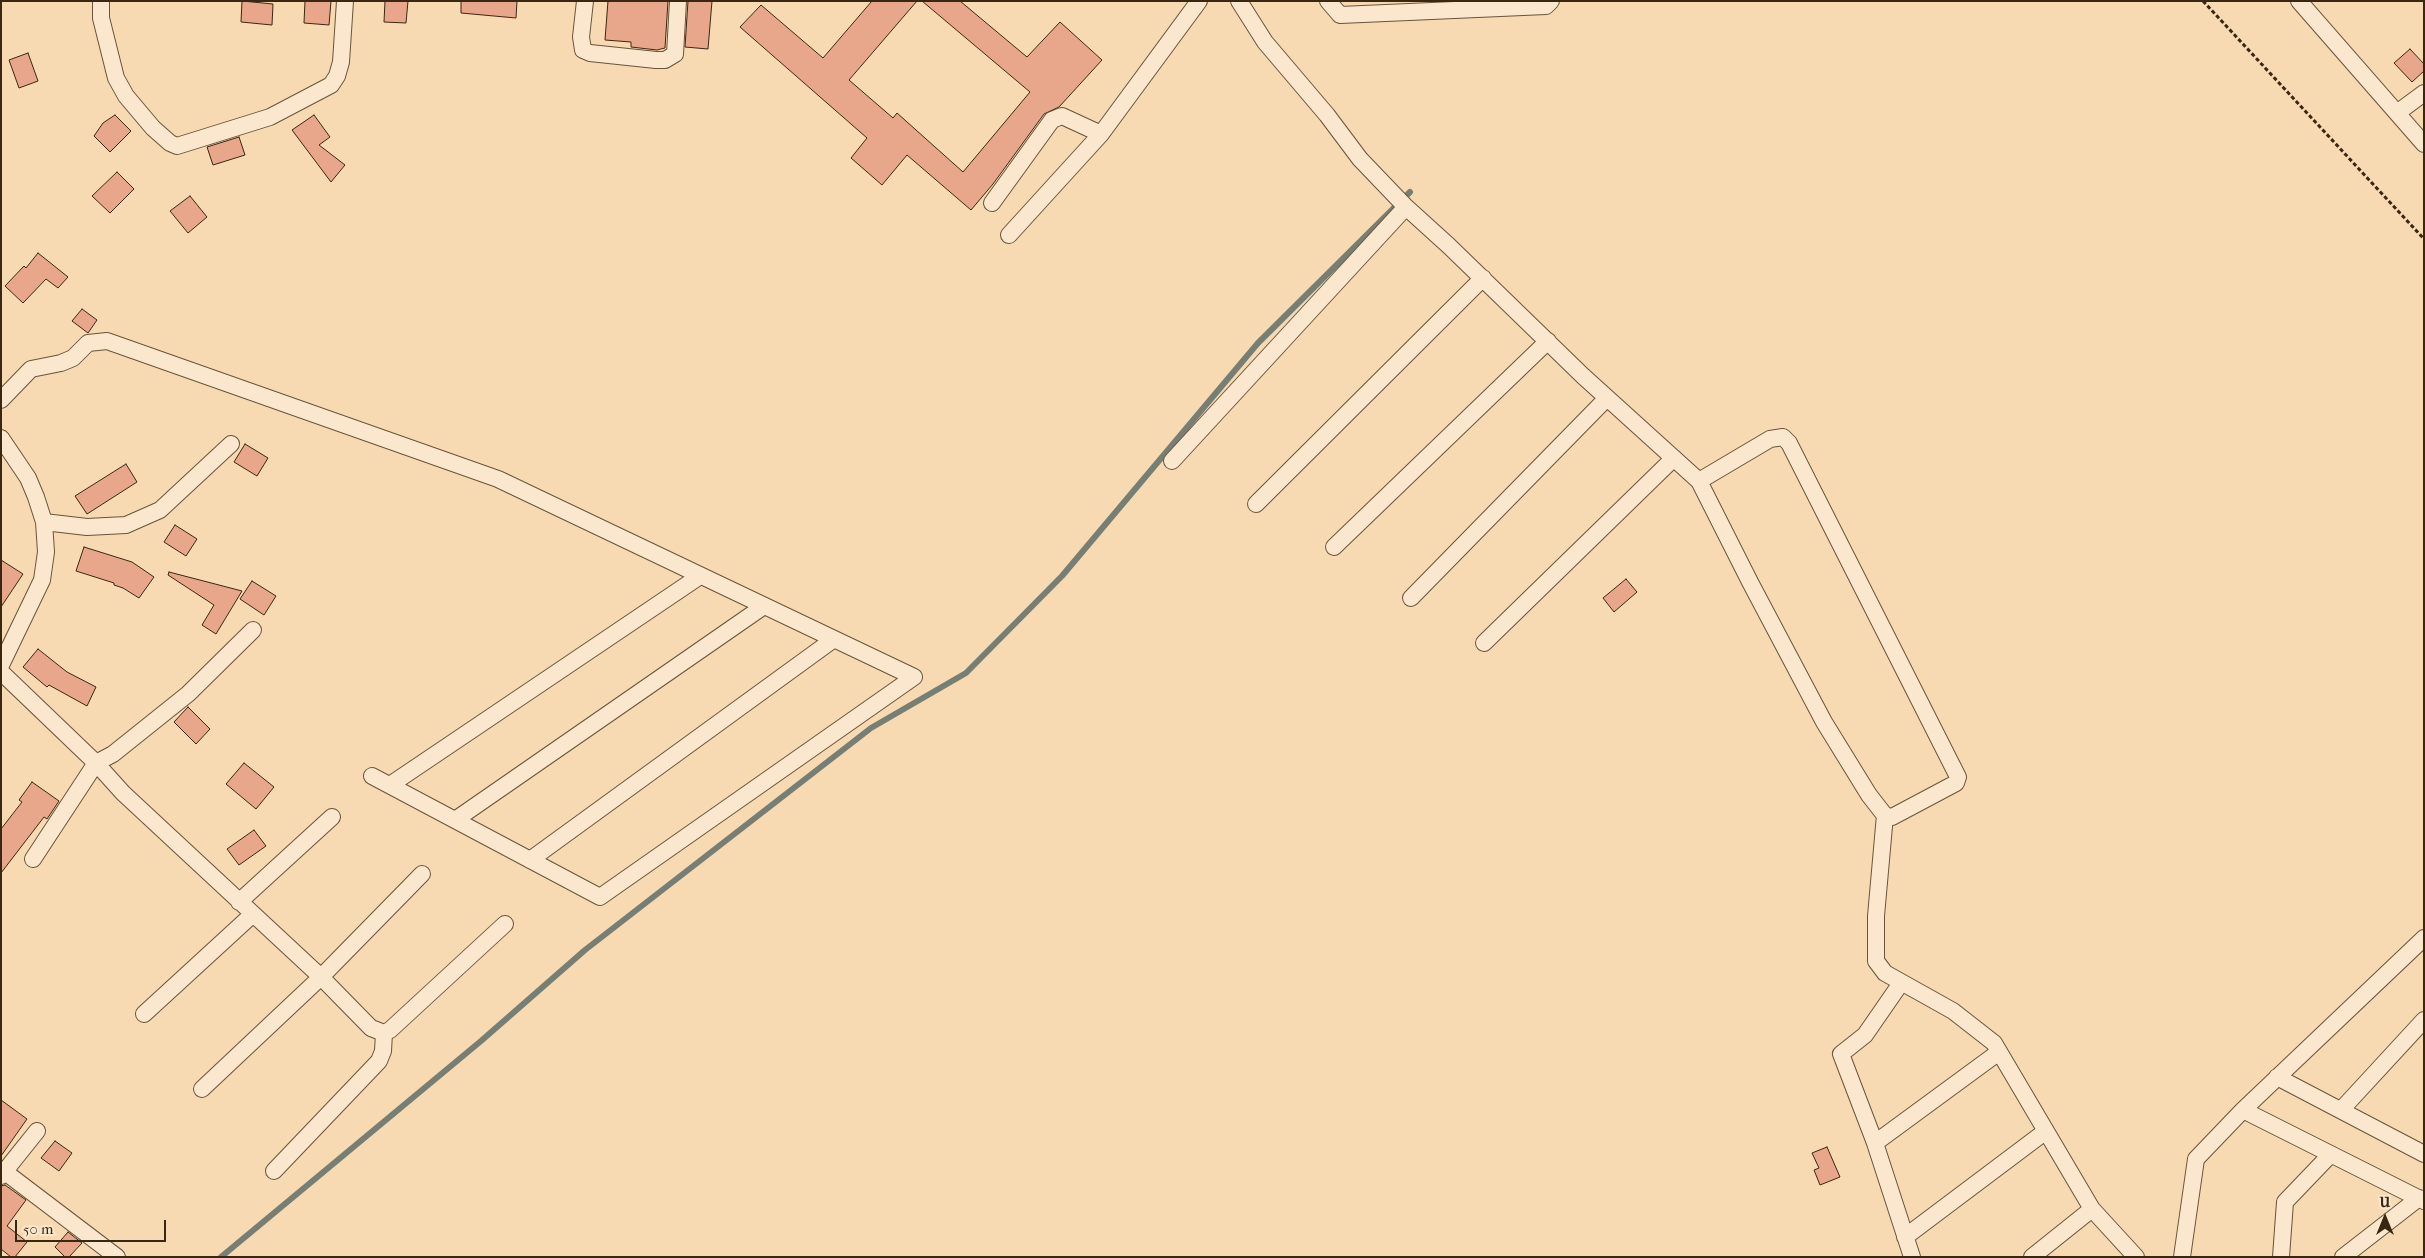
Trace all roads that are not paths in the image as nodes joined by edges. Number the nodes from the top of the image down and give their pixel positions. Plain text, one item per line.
1 (101, 1) edge
2 (345, 1) edge
3 (585, 1) edge
4 (678, 1) edge
5 (1199, 1) edge
6 (1239, 1) edge
7 (1328, 1) edge
8 (1551, 1) edge
9 (2300, 1) edge
10 (2424, 93) edge
11 (2397, 113) junction
12 (1100, 134) junction
13 (2424, 144) edge
14 (1402, 202) junction
15 (992, 203) dead end
16 (1009, 235) dead end
17 (1483, 278) junction
18 (1548, 341) junction
19 (1607, 398) junction
20 (1, 400) edge
21 (1, 438) edge
22 (232, 444) dead end
23 (1674, 458) junction
24 (1172, 461) dead end
25 (1700, 481) junction
26 (1256, 504) dead end
27 (44, 522) junction
28 (1334, 547) dead end
29 (700, 576) junction
30 (1411, 598) dead end
31 (764, 606) junction
32 (253, 630) dead end
33 (834, 639) junction
34 (1484, 643) dead end
35 (1, 665) edge
36 (1, 672) edge
37 (96, 763) junction
38 (372, 776) dead end
39 (390, 785) junction
40 (1885, 815) junction
41 (332, 817) dead end
42 (455, 820) junction
43 (33, 859) dead end
44 (530, 860) junction
45 (422, 874) dead end
46 (239, 902) junction
47 (253, 914) junction
48 (505, 924) dead end
49 (2424, 938) edge
50 (321, 977) junction
51 (1901, 983) junction
52 (144, 1014) dead end
53 (2424, 1020) edge
54 (384, 1033) junction
55 (1999, 1052) junction
56 (2277, 1077) junction
57 (202, 1089) dead end
58 (2243, 1110) junction
59 (2341, 1110) junction
60 (37, 1131) dead end
61 (2046, 1131) junction
62 (1875, 1143) junction
63 (2331, 1154) junction
64 (2424, 1154) edge
65 (274, 1171) dead end
66 (3, 1174) edge
67 (2422, 1200) edge
68 (2092, 1209) junction
69 (1905, 1238) junction
70 (117, 1257) edge
71 (1912, 1257) edge
72 (2032, 1257) edge
73 (2136, 1257) edge
74 (2182, 1257) edge
75 (2281, 1257) edge
76 (2343, 1257) edge

1 - 2 street
3 - 4 street
5 - 12 street
6 - 14 street
7 - 8 street
9 - 11 street
10 - 11 street
11 - 13 street
12 - 15 street
12 - 16 street
14 - 17 street
14 - 24 street
17 - 18 street
17 - 26 street
18 - 19 street
18 - 28 street
19 - 23 street
19 - 30 street
20 - 29 street
21 - 27 street
22 - 27 street
23 - 25 street
23 - 34 street
25 - 40 street
25 - 40 street
27 - 35 street
29 - 31 street
29 - 39 street
31 - 33 street
31 - 42 street
32 - 37 street
33 - 44 street
33 - 44 street
36 - 37 street
37 - 43 street
37 - 46 street
38 - 39 street
39 - 42 street
40 - 51 street
41 - 46 street
42 - 44 street
45 - 50 street
46 - 47 street
47 - 50 street
47 - 52 street
48 - 54 street
49 - 56 street
50 - 54 street
50 - 57 street
51 - 55 street
51 - 62 street
53 - 59 street
54 - 65 street
55 - 61 street
55 - 62 street
56 - 58 street
56 - 59 street
58 - 63 street
58 - 74 street
59 - 64 street
60 - 66 street
61 - 68 street
61 - 69 street
62 - 69 street
63 - 67 street
63 - 75 street
66 - 70 street
67 - 76 street
68 - 72 street
68 - 73 street
69 - 71 street

